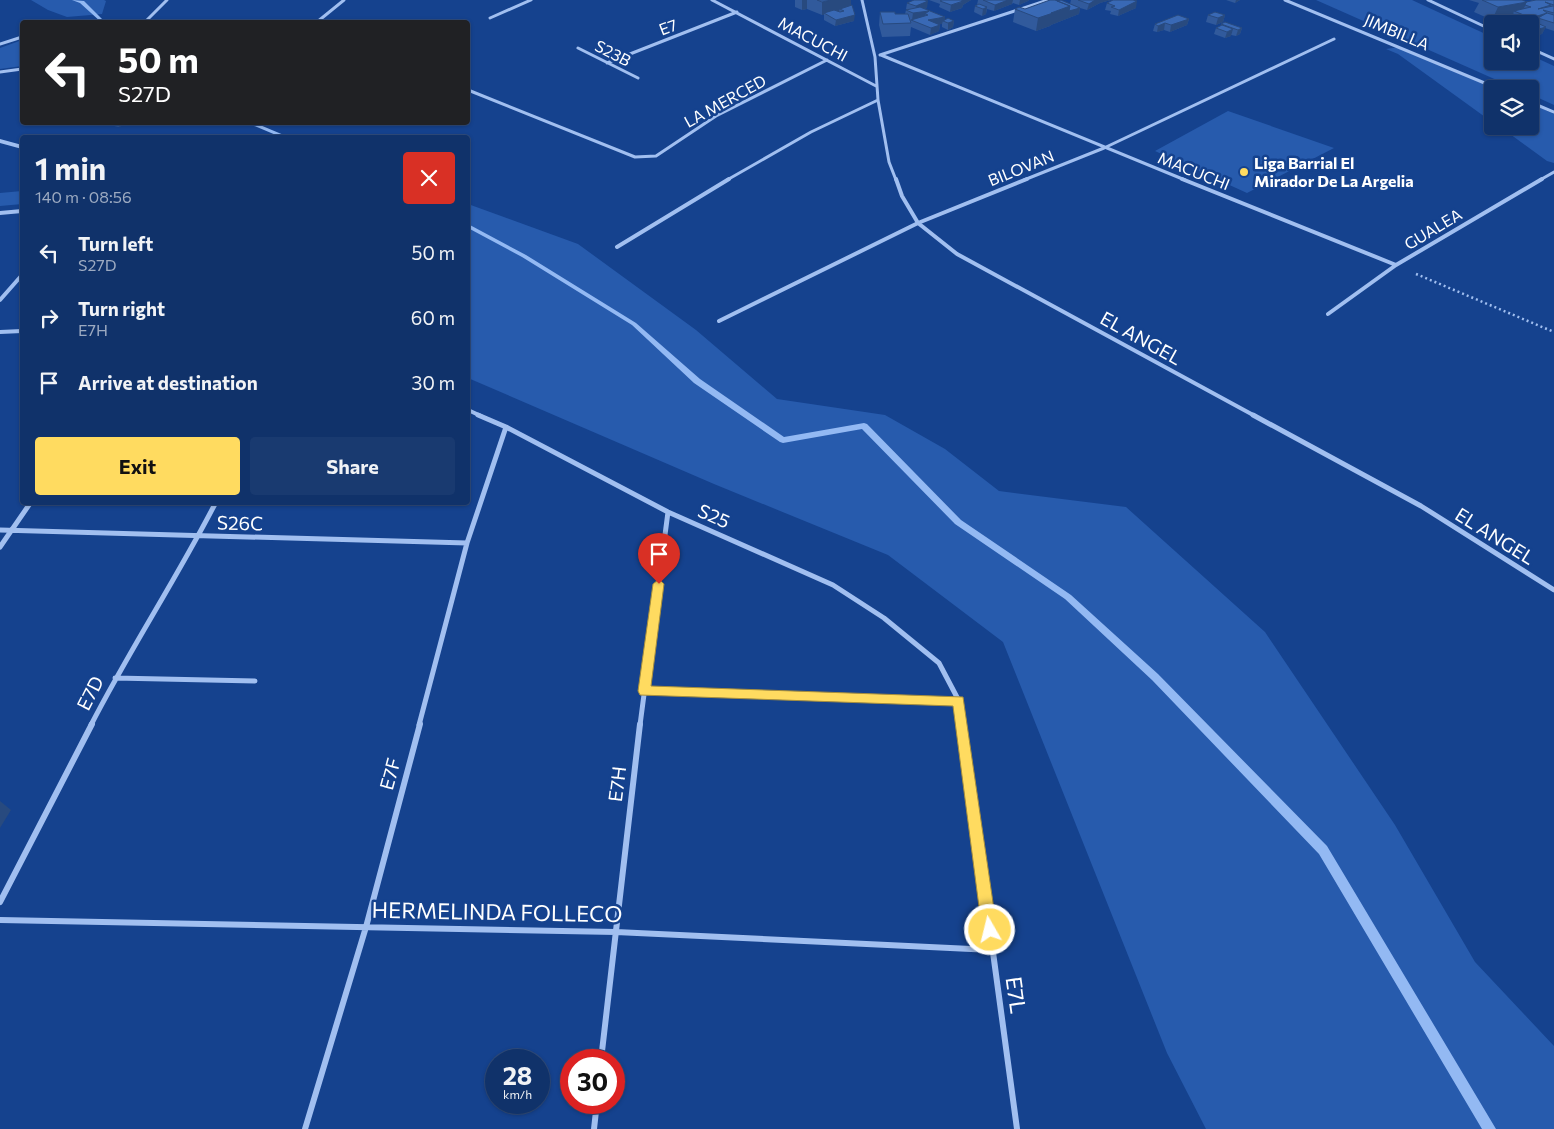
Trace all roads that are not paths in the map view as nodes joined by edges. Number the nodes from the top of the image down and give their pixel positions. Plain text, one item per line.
1 (167, 0) edge
2 (344, 0) edge
3 (531, 0) edge
4 (712, 0) edge
5 (862, 0) edge
6 (1048, 0) edge
7 (1285, 0) edge
8 (1428, 0) edge
9 (736, 12) junction
10 (490, 18) dead end
11 (147, 20) edge
12 (319, 20) edge
13 (1484, 26) edge
14 (20, 38) edge
15 (1334, 39) dead end
16 (0, 44) edge
17 (578, 48) dead end
18 (1539, 52) edge
19 (881, 55) junction
20 (875, 57) junction
21 (1554, 59) edge
22 (826, 60) junction
23 (607, 63) junction
24 (20, 69) edge
25 (0, 72) edge
26 (638, 78) dead end
27 (1484, 83) edge
28 (876, 86) junction
29 (470, 91) edge
30 (878, 100) junction
31 (1539, 106) edge
32 (1554, 112) edge
33 (0, 141) edge
34 (20, 146) edge
35 (1104, 148) junction
36 (1554, 172) edge
37 (20, 211) edge
38 (0, 213) edge
39 (918, 223) junction
40 (617, 247) dead end
41 (1396, 265) junction
42 (20, 277) edge
43 (0, 300) edge
44 (1328, 314) dead end
45 (719, 321) dead end
46 (20, 331) edge
47 (0, 332) edge
48 (470, 411) edge
49 (506, 427) junction
50 (29, 505) edge
51 (214, 505) edge
52 (668, 512) junction
53 (0, 530) edge
54 (12, 530) junction
55 (198, 537) junction
56 (467, 543) junction
57 (0, 547) edge
58 (1554, 590) edge
59 (939, 663) joint
60 (115, 678) junction
61 (255, 682) dead end
62 (644, 691) junction
63 (959, 701) junction
64 (0, 902) edge
65 (0, 920) edge
66 (366, 927) junction
67 (616, 932) junction
68 (992, 950) junction
69 (603, 1049) edge
70 (596, 1114) edge
71 (306, 1129) edge
72 (594, 1129) edge
73 (1017, 1129) edge

1 - 11 street
2 - 12 street
3 - 10 street
4 - 9 street, MACUCHI
5 - 20 street, EL ANGEL
6 - 19 street
7 - 27 street, JIMBILLA
8 - 13 street
9 - 22 street, MACUCHI
9 - 23 street, E7
14 - 16 street
15 - 35 street, BILOVAN
17 - 23 street, S23B
18 - 21 street
19 - 20 street
19 - 35 street, MACUCHI
20 - 28 street, EL ANGEL
22 - 28 street, MACUCHI
22 - 29 street, LA MERCED
23 - 26 street, S23B
24 - 25 street
28 - 30 street, EL ANGEL
30 - 39 street, EL ANGEL
30 - 40 street
31 - 32 street
33 - 34 street
35 - 39 street, BILOVAN
35 - 41 street, MACUCHI
36 - 41 street, GUALEA
37 - 38 street
39 - 45 street, BILOVAN
39 - 58 street, EL ANGEL
41 - 44 street, GUALEA
42 - 43 street
46 - 47 street
48 - 49 street, S25
49 - 52 street, S25
49 - 56 street, E7F
50 - 54 street
51 - 55 street, E7D
52 - 59 street, S25
52 - 62 street, E7H
53 - 54 street, S26C
54 - 55 street, S26C
54 - 57 street
55 - 56 street, S26C
55 - 60 street, E7D
56 - 66 street, E7F
59 - 63 street, E7L
60 - 61 street
60 - 64 street, E7D
62 - 63 street
62 - 67 street, E7H
63 - 68 street, E7L
65 - 66 street, HERMELINDA FOLLECO
66 - 67 street, HERMELINDA FOLLECO
66 - 71 street, E7F
67 - 68 street, HERMELINDA FOLLECO
67 - 69 street, E7H
68 - 73 street, E7L
70 - 72 street

